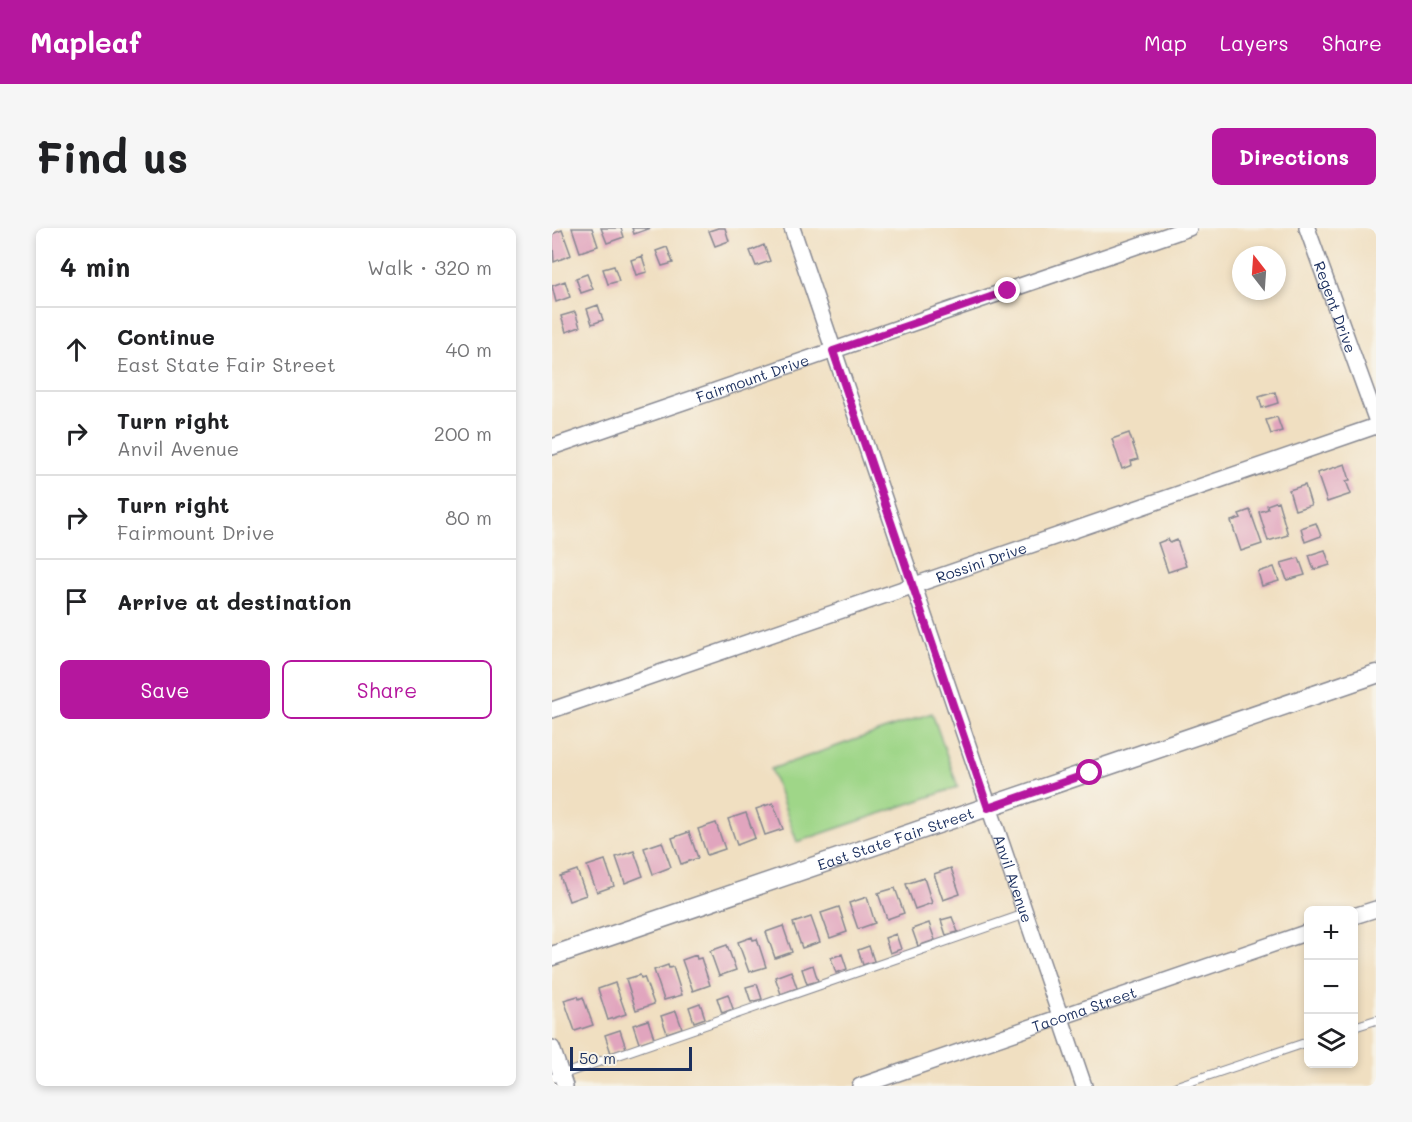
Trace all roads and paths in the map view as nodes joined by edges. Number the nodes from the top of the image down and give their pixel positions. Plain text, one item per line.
1 (792, 228) edge
2 (1189, 228) edge
3 (1307, 228) edge
4 (833, 351) junction
5 (1376, 419) edge
6 (1376, 426) edge
7 (552, 447) edge
8 (913, 586) junction
9 (1376, 674) edge
10 (552, 710) edge
11 (988, 808) junction
12 (1376, 909) edge
13 (1025, 914) junction
14 (1358, 914) edge
15 (1304, 933) edge
16 (552, 956) edge
17 (1061, 1016) junction
18 (1376, 1020) edge
19 (1358, 1025) edge
20 (1304, 1043) edge
21 (552, 1048) edge
22 (559, 1080) edge
23 (860, 1086) edge
24 (1084, 1086) edge
25 (1177, 1086) edge

1 - 4 street, Anvil Avenue
2 - 4 street, Fairmount Drive
3 - 5 street, Regent Drive
4 - 7 street, Fairmount Drive
4 - 8 street, Anvil Avenue
6 - 8 street, Rossini Drive
8 - 10 street, Rossini Drive
8 - 11 street, Anvil Avenue
9 - 11 street, East State Fair Street
11 - 13 street, Anvil Avenue
11 - 16 street, East State Fair Street
12 - 14 street
13 - 17 street, Anvil Avenue
13 - 22 lane
15 - 17 street, Tacoma Street
17 - 23 street, Tacoma Street
17 - 24 street, Anvil Avenue
18 - 19 lane
20 - 25 lane
21 - 22 street

